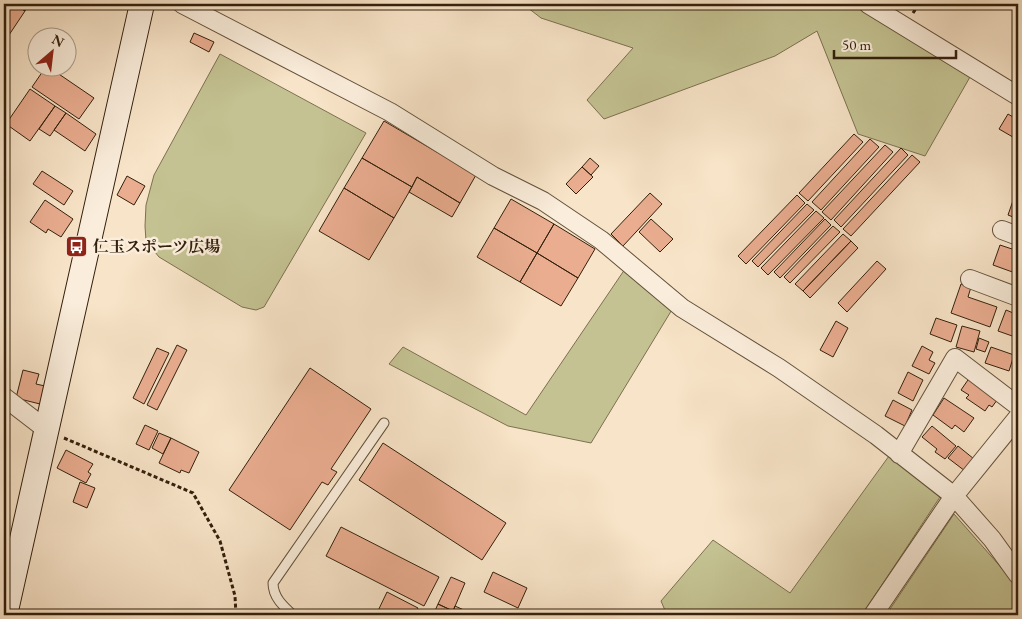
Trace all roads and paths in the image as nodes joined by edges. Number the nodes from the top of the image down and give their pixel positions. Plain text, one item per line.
1 (142, 4) edge
2 (182, 4) edge
3 (868, 4) edge
4 (1018, 96) edge
5 (970, 279) dead end
6 (1018, 297) edge
7 (4, 397) edge
8 (1018, 406) edge
9 (1018, 417) edge
10 (384, 423) dead end
11 (47, 430) junction
12 (899, 454) junction
13 (954, 496) junction
14 (1018, 574) edge
15 (5, 615) edge
16 (236, 615) edge
17 (293, 615) edge
18 (873, 615) edge

1 - 11 street
2 - 12 street
3 - 4 street
5 - 6 street
7 - 11 street
8 - 12 street
9 - 13 street
10 - 17 lane
11 - 15 street
11 - 16 path
12 - 13 street
13 - 14 street
13 - 18 street

